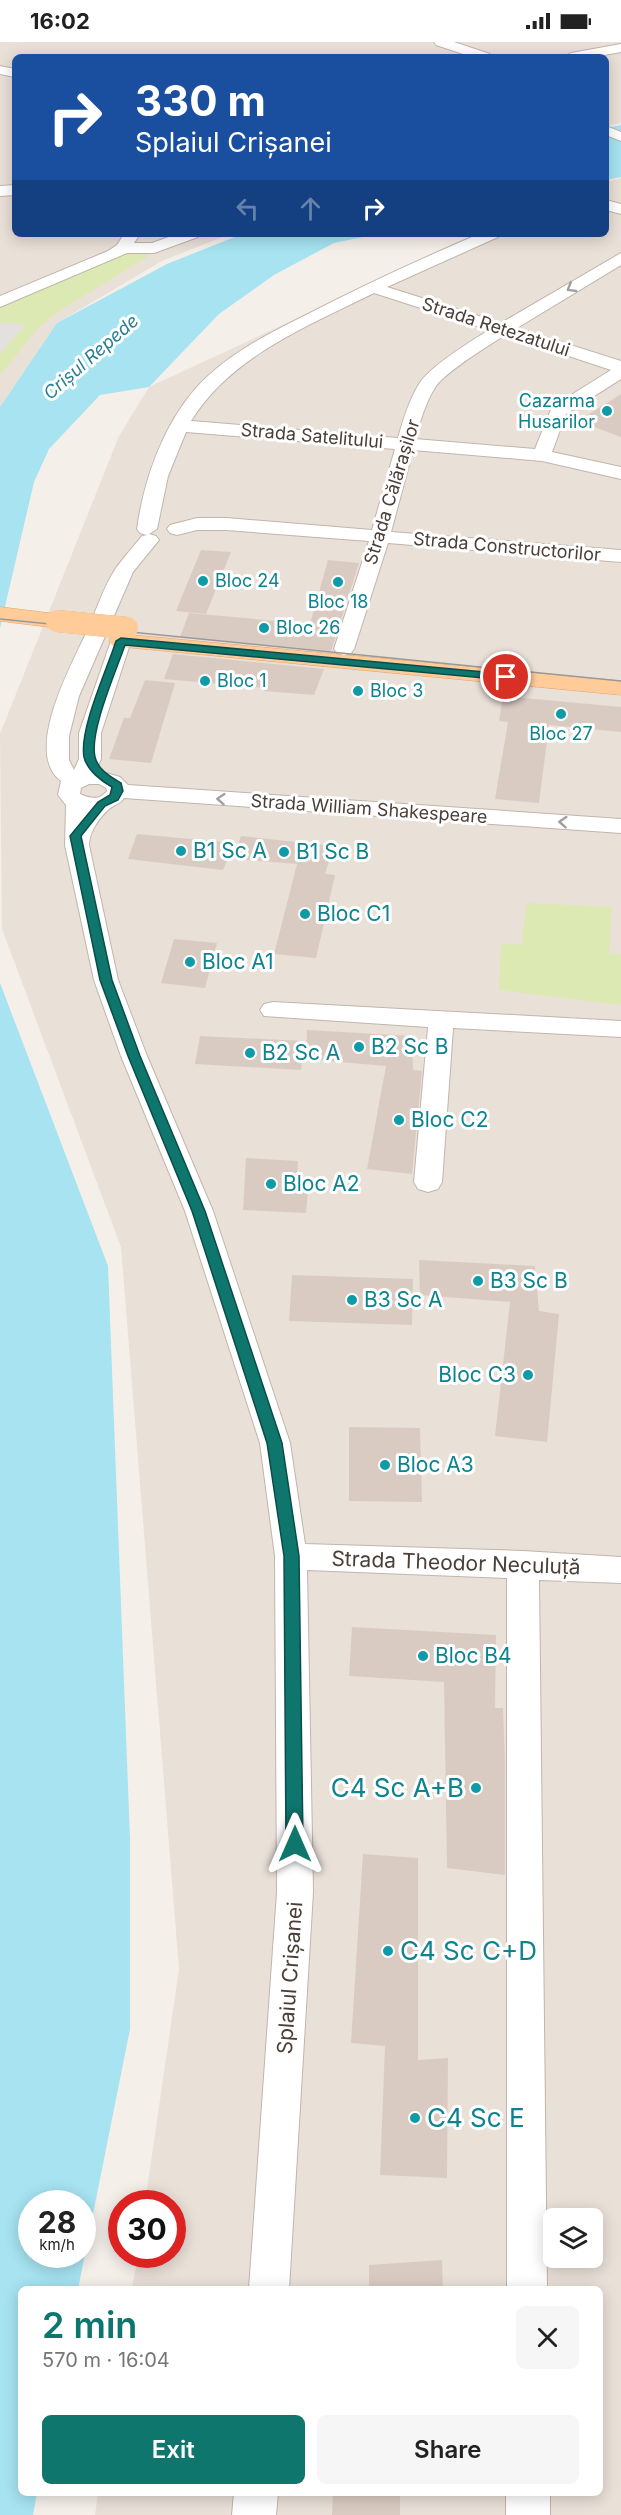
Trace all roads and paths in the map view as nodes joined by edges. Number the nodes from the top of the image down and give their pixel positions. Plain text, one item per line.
1 (441, 42) edge
2 (621, 48) edge
3 (476, 54) edge
4 (588, 54) edge
5 (184, 237) edge
6 (485, 237) edge
7 (128, 241) edge
8 (621, 258) edge
9 (370, 287) junction
10 (0, 302) edge
11 (502, 329) junction
12 (621, 369) edge
13 (181, 426) junction
14 (405, 444) junction
15 (542, 455) junction
16 (621, 472) edge
17 (148, 535) junction
18 (380, 536) junction
19 (621, 556) edge
20 (0, 614) edge
21 (0, 630) edge
22 (124, 635) junction
23 (344, 649) junction
24 (621, 674) edge
25 (621, 688) edge
26 (92, 785) junction
27 (621, 826) edge
28 (273, 1010) dead end
29 (441, 1019) junction
30 (621, 1029) edge
31 (428, 1182) dead end
32 (291, 1556) junction
33 (523, 1564) junction
34 (621, 1570) edge
35 (269, 2286) edge
36 (527, 2286) edge
37 (256, 2496) edge
38 (528, 2496) edge
39 (255, 2515) edge
40 (528, 2515) edge

1 - 3 street
2 - 4 street
5 - 7 street
6 - 9 street
7 - 10 street
8 -> 11 street, Strada Călărașilor
9 - 11 street, Strada Retezatului
9 - 13 street
11 - 12 street, Strada Retezatului
11 - 14 street, Strada Călărașilor
12 - 15 street, Strada Retezatului
13 - 14 street, Strada Satelitului
13 - 17 street
14 - 15 street, Strada Satelitului
14 - 18 street, Strada Călărașilor
15 - 16 street, Strada Satelitului
17 - 18 street, Strada Constructorilor
17 - 26 street
18 - 19 street, Strada Constructorilor
18 - 23 street, Strada Călărașilor
20 - 22 main road, bridge
21 - 22 main road
22 - 23 main road
22 - 25 main road
22 - 26 street
23 - 24 main road
27 -> 26 street, Strada William Shakespeare
26 - 32 street, Splaiul Crișanei
28 - 29 street
29 - 30 street
29 - 31 street
32 - 33 street, Strada Theodor Neculuță
32 - 35 street, Splaiul Crișanei
33 - 34 street, Strada Theodor Neculuță
33 - 36 street
37 - 39 street
38 - 40 street

